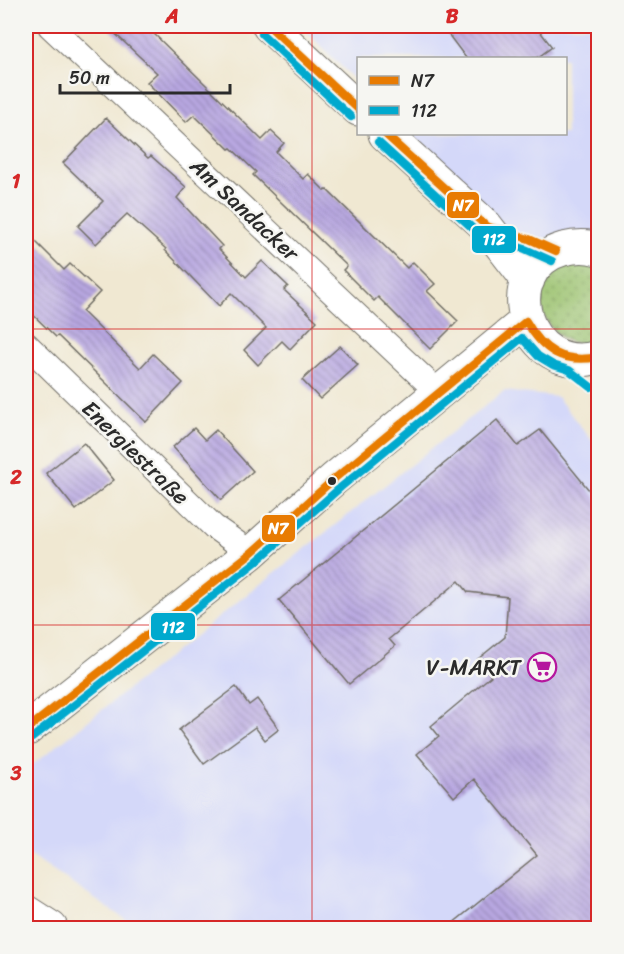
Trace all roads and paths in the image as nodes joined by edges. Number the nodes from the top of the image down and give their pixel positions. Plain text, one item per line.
1 (50, 26) edge
2 (268, 26) edge
3 (357, 108) edge
4 (386, 135) edge
5 (486, 226) junction
6 (598, 249) edge
7 (556, 251) junction
8 (528, 280) junction
9 (526, 321) junction
10 (26, 344) edge
11 (590, 365) edge
12 (439, 393) junction
13 (251, 553) junction
14 (26, 730) edge
15 (26, 912) edge
16 (51, 928) edge

1 - 12 street, Am Sandacker
2 - 3 main road
4 - 5 main road
5 - 7 main road
5 - 8 main road
6 - 7 main road
7 - 8 main road
8 - 9 main road
9 - 11 main road
9 - 12 main road
10 - 13 street, Energiestraße
12 - 13 main road
13 - 14 main road
15 - 16 main road

